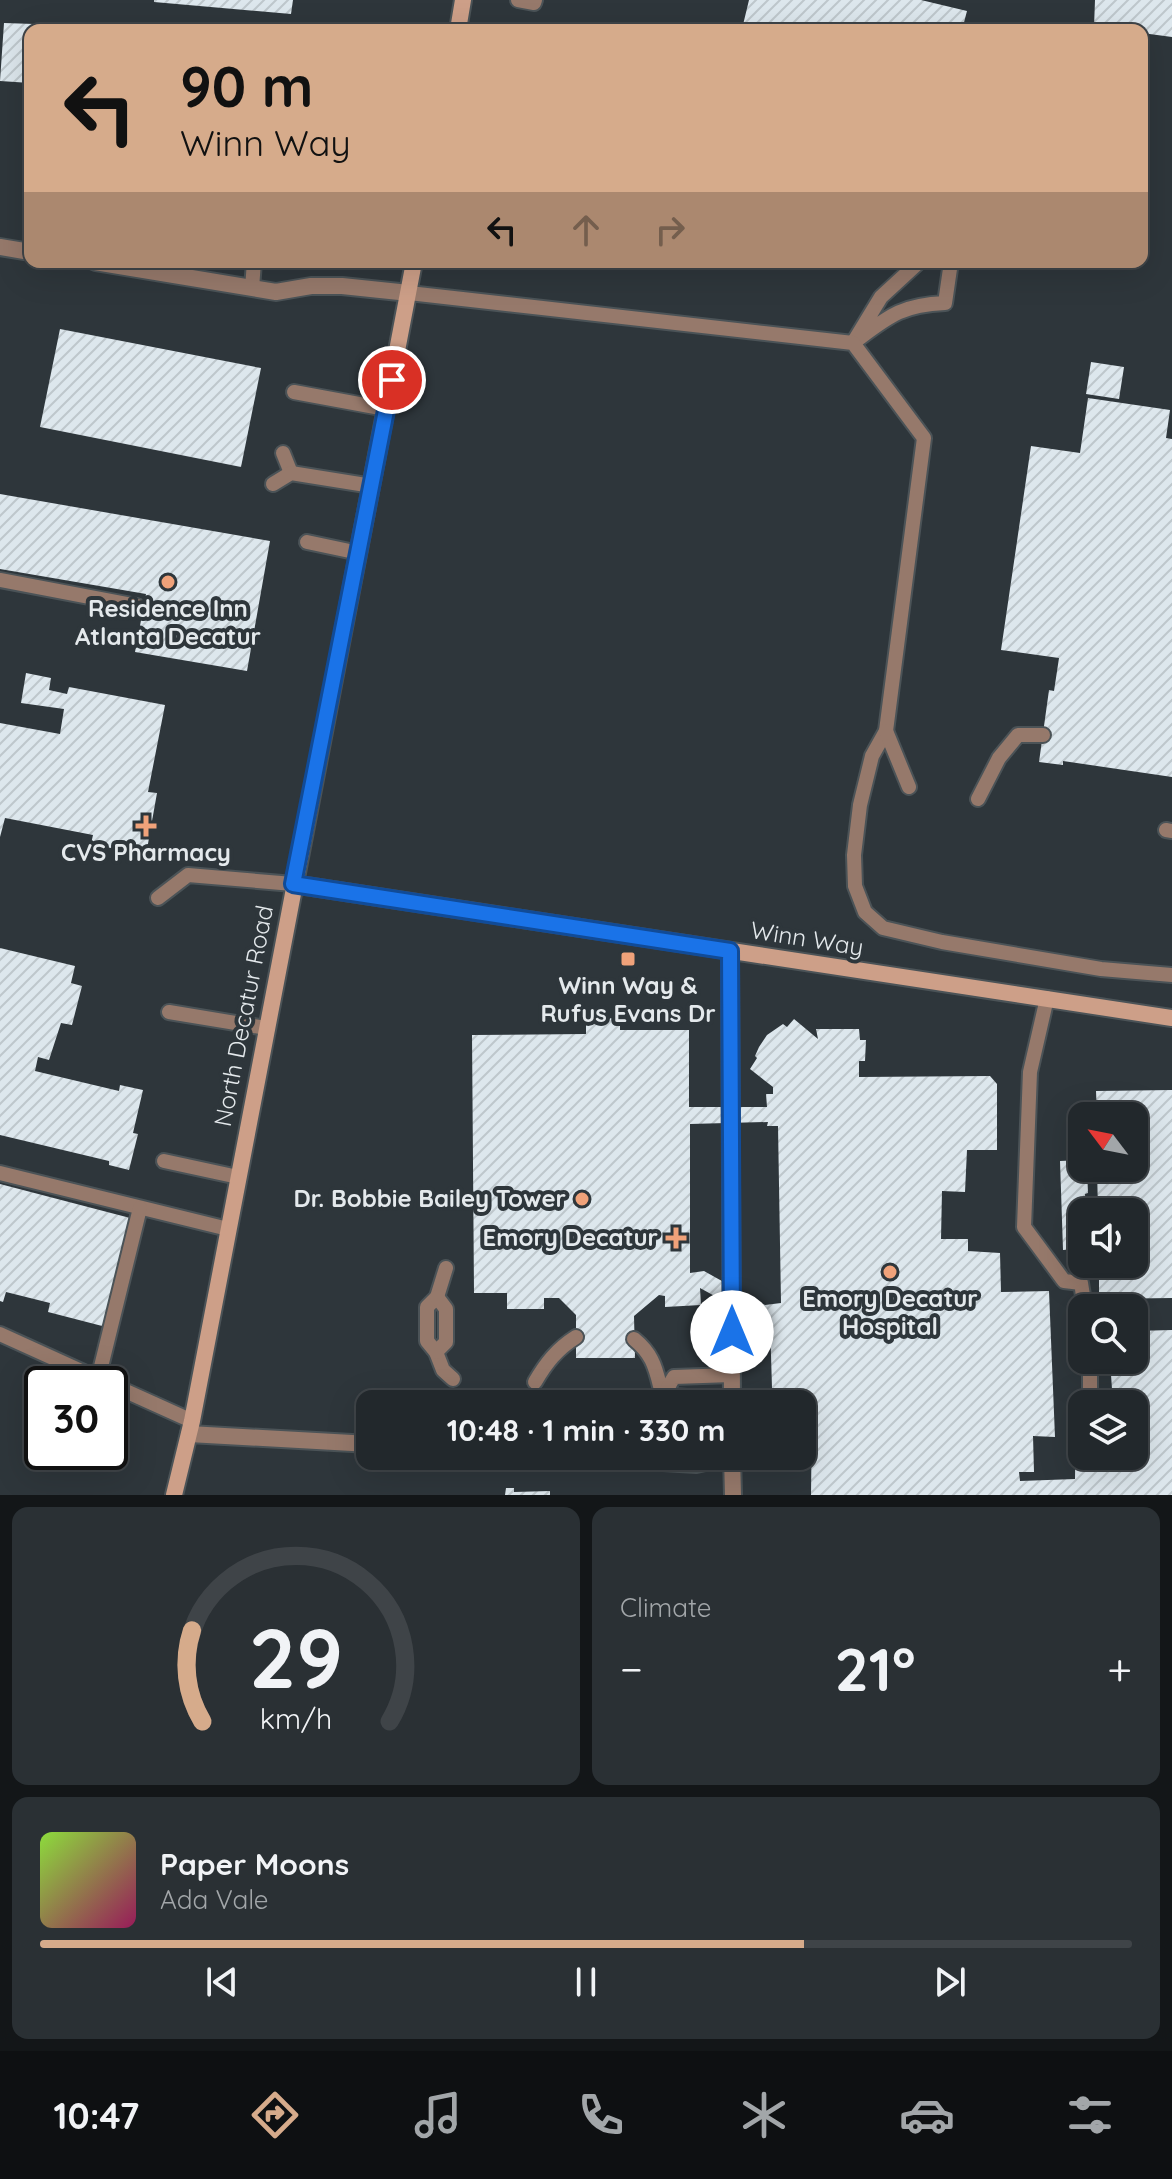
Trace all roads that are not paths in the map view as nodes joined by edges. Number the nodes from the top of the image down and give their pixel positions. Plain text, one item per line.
1 (463, 0) edge
2 (518, 0) edge
3 (534, 2) edge
4 (459, 24) edge
5 (0, 247) edge
6 (24, 251) edge
7 (131, 268) edge
8 (254, 268) edge
9 (413, 268) edge
10 (912, 268) edge
11 (950, 268) edge
12 (252, 288) junction
13 (409, 293) junction
14 (853, 343) junction
15 (294, 392) dead end
16 (386, 409) junction
17 (283, 453) dead end
18 (291, 473) junction
19 (273, 484) dead end
20 (372, 486) junction
21 (307, 542) dead end
22 (359, 553) junction
23 (0, 580) edge
24 (137, 606) dead end
25 (886, 731) junction
26 (1043, 735) dead end
27 (909, 787) dead end
28 (978, 799) dead end
29 (293, 884) junction
30 (158, 898) dead end
31 (730, 951) junction
32 (1172, 975) edge
33 (1047, 998) junction
34 (169, 1012) dead end
35 (1172, 1018) edge
36 (266, 1028) junction
37 (164, 1161) dead end
38 (0, 1173) edge
39 (238, 1177) junction
40 (140, 1208) junction
41 (228, 1229) junction
42 (446, 1268) dead end
43 (1083, 1294) edge
44 (0, 1334) edge
45 (576, 1337) dead end
46 (634, 1339) dead end
47 (71, 1366) edge
48 (109, 1366) edge
49 (732, 1375) junction
50 (453, 1379) dead end
51 (535, 1382) dead end
52 (660, 1386) dead end
53 (669, 1390) edge
54 (732, 1390) edge
55 (128, 1394) edge
56 (190, 1428) junction
57 (356, 1443) edge
58 (732, 1470) edge
59 (174, 1495) edge
60 (733, 1495) edge

1 - 4 main road
2 - 3 lane
5 - 6 street
7 - 12 street
8 - 12 lane
9 - 13 main road, North Decatur Road
10 - 14 lane
11 - 14 lane
12 - 13 street
13 - 14 lane
13 - 16 main road, North Decatur Road
14 - 25 lane
15 - 16 lane
16 - 20 main road, North Decatur Road
17 - 18 lane
18 - 19 lane
18 - 20 lane
20 - 22 main road, North Decatur Road
21 - 22 lane
22 - 29 main road, North Decatur Road
23 - 24 lane
25 - 27 lane
25 - 32 lane
26 - 28 lane
29 - 30 lane
29 - 31 main road, Winn Way
29 - 36 main road, North Decatur Road
31 - 33 main road, Winn Way
31 - 49 street
33 - 35 main road, Winn Way
33 - 43 lane
34 - 36 lane
36 - 39 main road, North Decatur Road
37 - 39 lane
38 - 40 lane
39 - 41 main road, North Decatur Road
40 - 41 lane
40 - 48 lane
41 - 56 main road, North Decatur Road
42 - 50 lane
44 - 47 lane
45 - 51 lane
46 - 52 lane
49 - 53 lane
49 - 54 street
55 - 56 lane
56 - 57 street
56 - 59 main road, North Decatur Road
58 - 60 street

